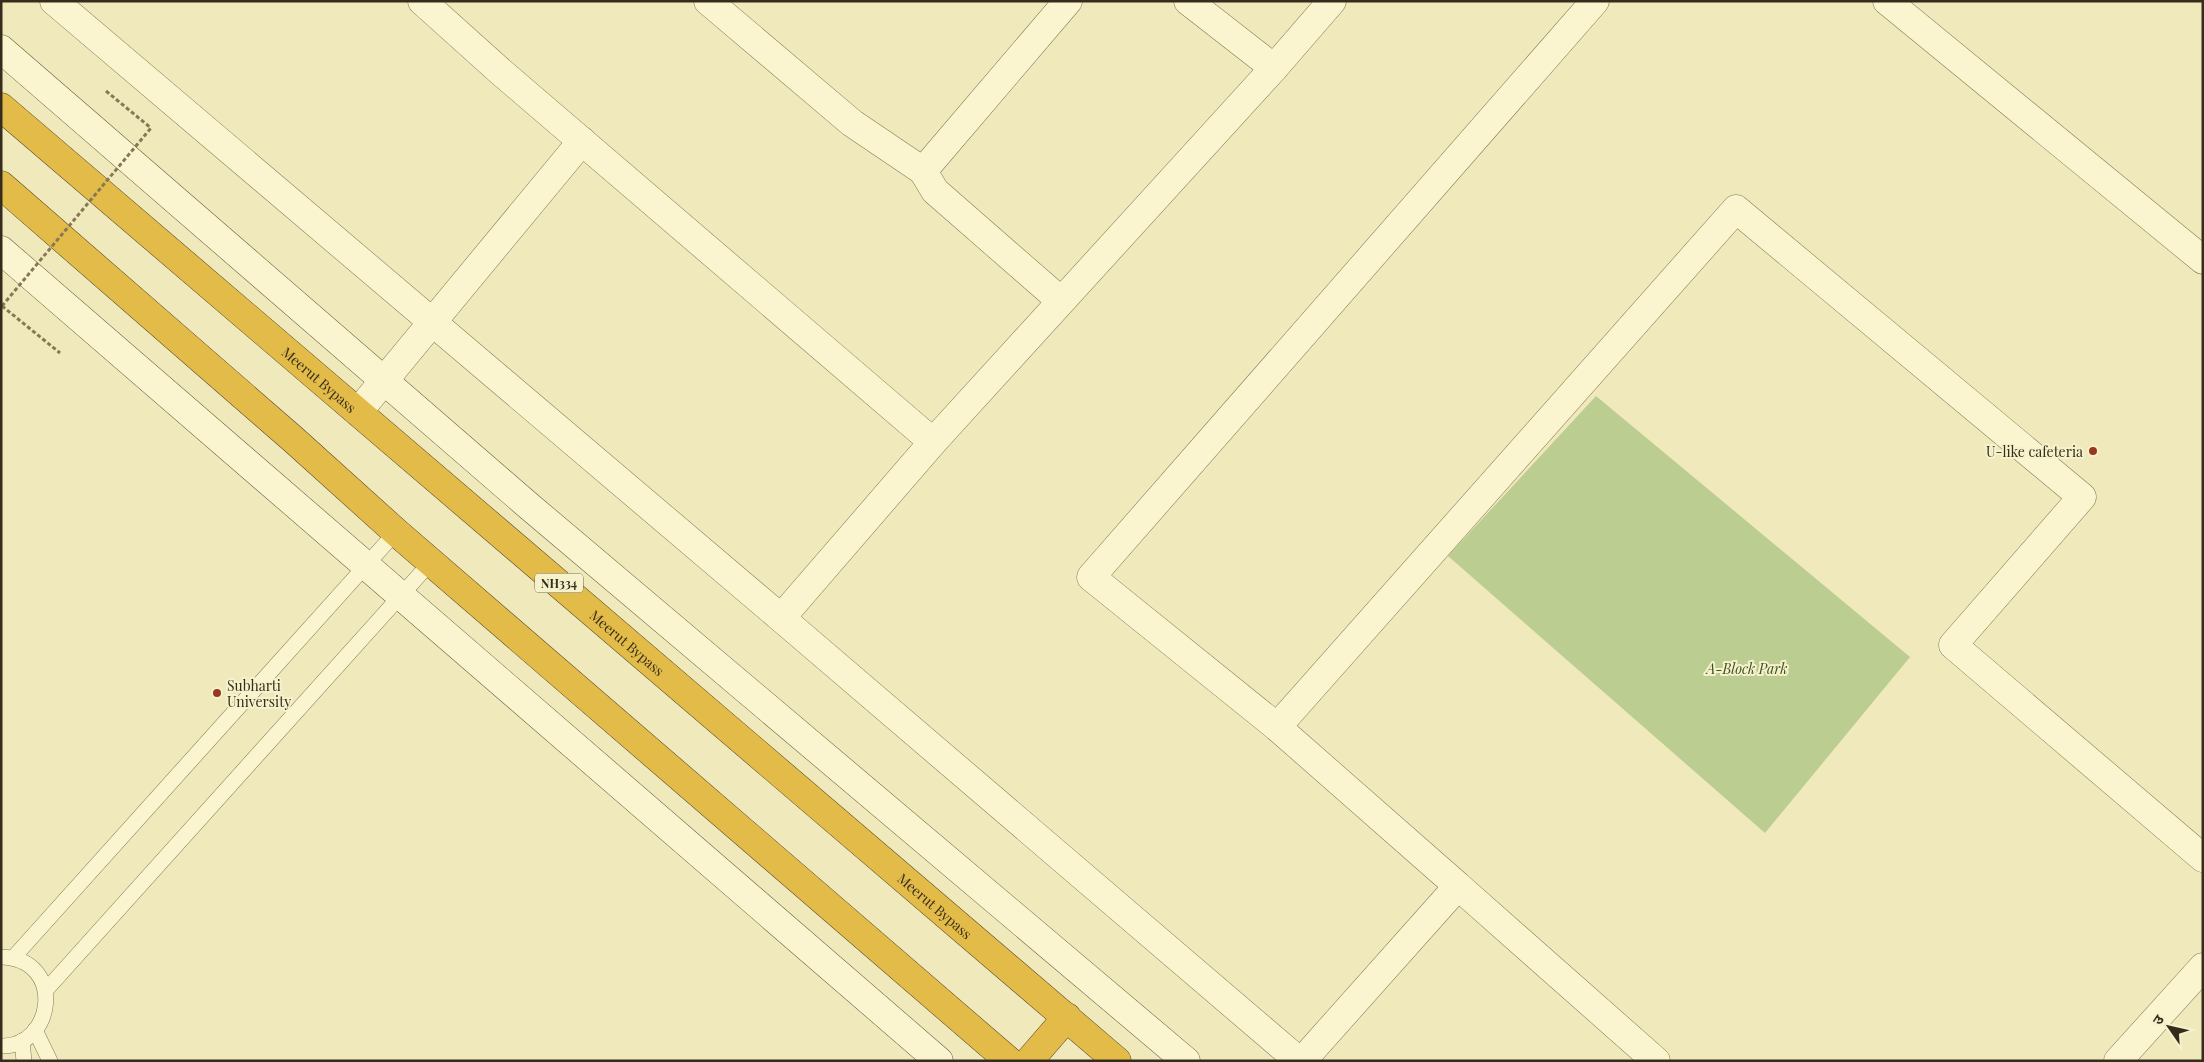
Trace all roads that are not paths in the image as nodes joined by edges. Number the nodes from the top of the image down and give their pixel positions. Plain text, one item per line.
1 (54, 1) edge
2 (422, 1) edge
3 (708, 1) edge
4 (1068, 1) edge
5 (1188, 1) edge
6 (1332, 1) edge
7 (1595, 1) edge
8 (1887, 1) edge
9 (1, 49) edge
10 (1274, 68) junction
11 (1, 107) edge
12 (582, 141) junction
13 (923, 171) junction
14 (1, 185) edge
15 (1, 250) edge
16 (2203, 260) edge
17 (1061, 302) junction
18 (432, 322) junction
19 (385, 381) junction
20 (358, 412) junction
21 (933, 442) junction
22 (396, 532) junction
23 (431, 562) junction
24 (366, 564) junction
25 (401, 596) junction
26 (781, 618) junction
27 (1277, 727) junction
28 (2203, 858) edge
29 (1458, 886) junction
30 (4, 957) edge
31 (2203, 967) edge
32 (46, 990) junction
33 (1067, 1017) junction
34 (35, 1030) junction
35 (22, 1041) junction
36 (1, 1046) edge
37 (24, 1061) edge
38 (50, 1061) edge
39 (939, 1061) edge
40 (1009, 1061) edge
41 (1029, 1061) edge
42 (1117, 1061) edge
43 (1186, 1061) edge
44 (1300, 1061) edge
45 (1656, 1061) edge
46 (2118, 1061) edge

1 - 18 street
2 - 12 street
3 - 13 street
4 - 13 street
5 - 10 street
6 - 10 street
7 - 27 street
8 - 16 street
9 - 19 street
10 - 17 street
11 - 20 highway, Meerut Bypass / NH334
12 - 18 street
12 - 21 street
13 - 17 street
14 - 22 highway
15 - 24 street
17 - 21 street
18 - 19 street
18 - 26 street
19 - 20 street
19 - 43 street
20 - 33 highway, Meerut Bypass / NH334
21 - 26 street
22 - 23 highway
22 - 24 lane
23 - 25 lane
23 - 40 highway
24 - 25 street
24 - 30 lane
25 - 32 lane
25 - 39 street
26 - 44 street
27 - 28 street
27 - 29 street
29 - 44 street
29 - 45 street
30 - 32 lane
31 - 46 street
32 - 34 lane
33 - 41 highway
33 - 42 highway, Meerut Bypass / NH334
34 - 35 lane
34 - 38 lane
35 - 36 lane
35 - 37 lane

